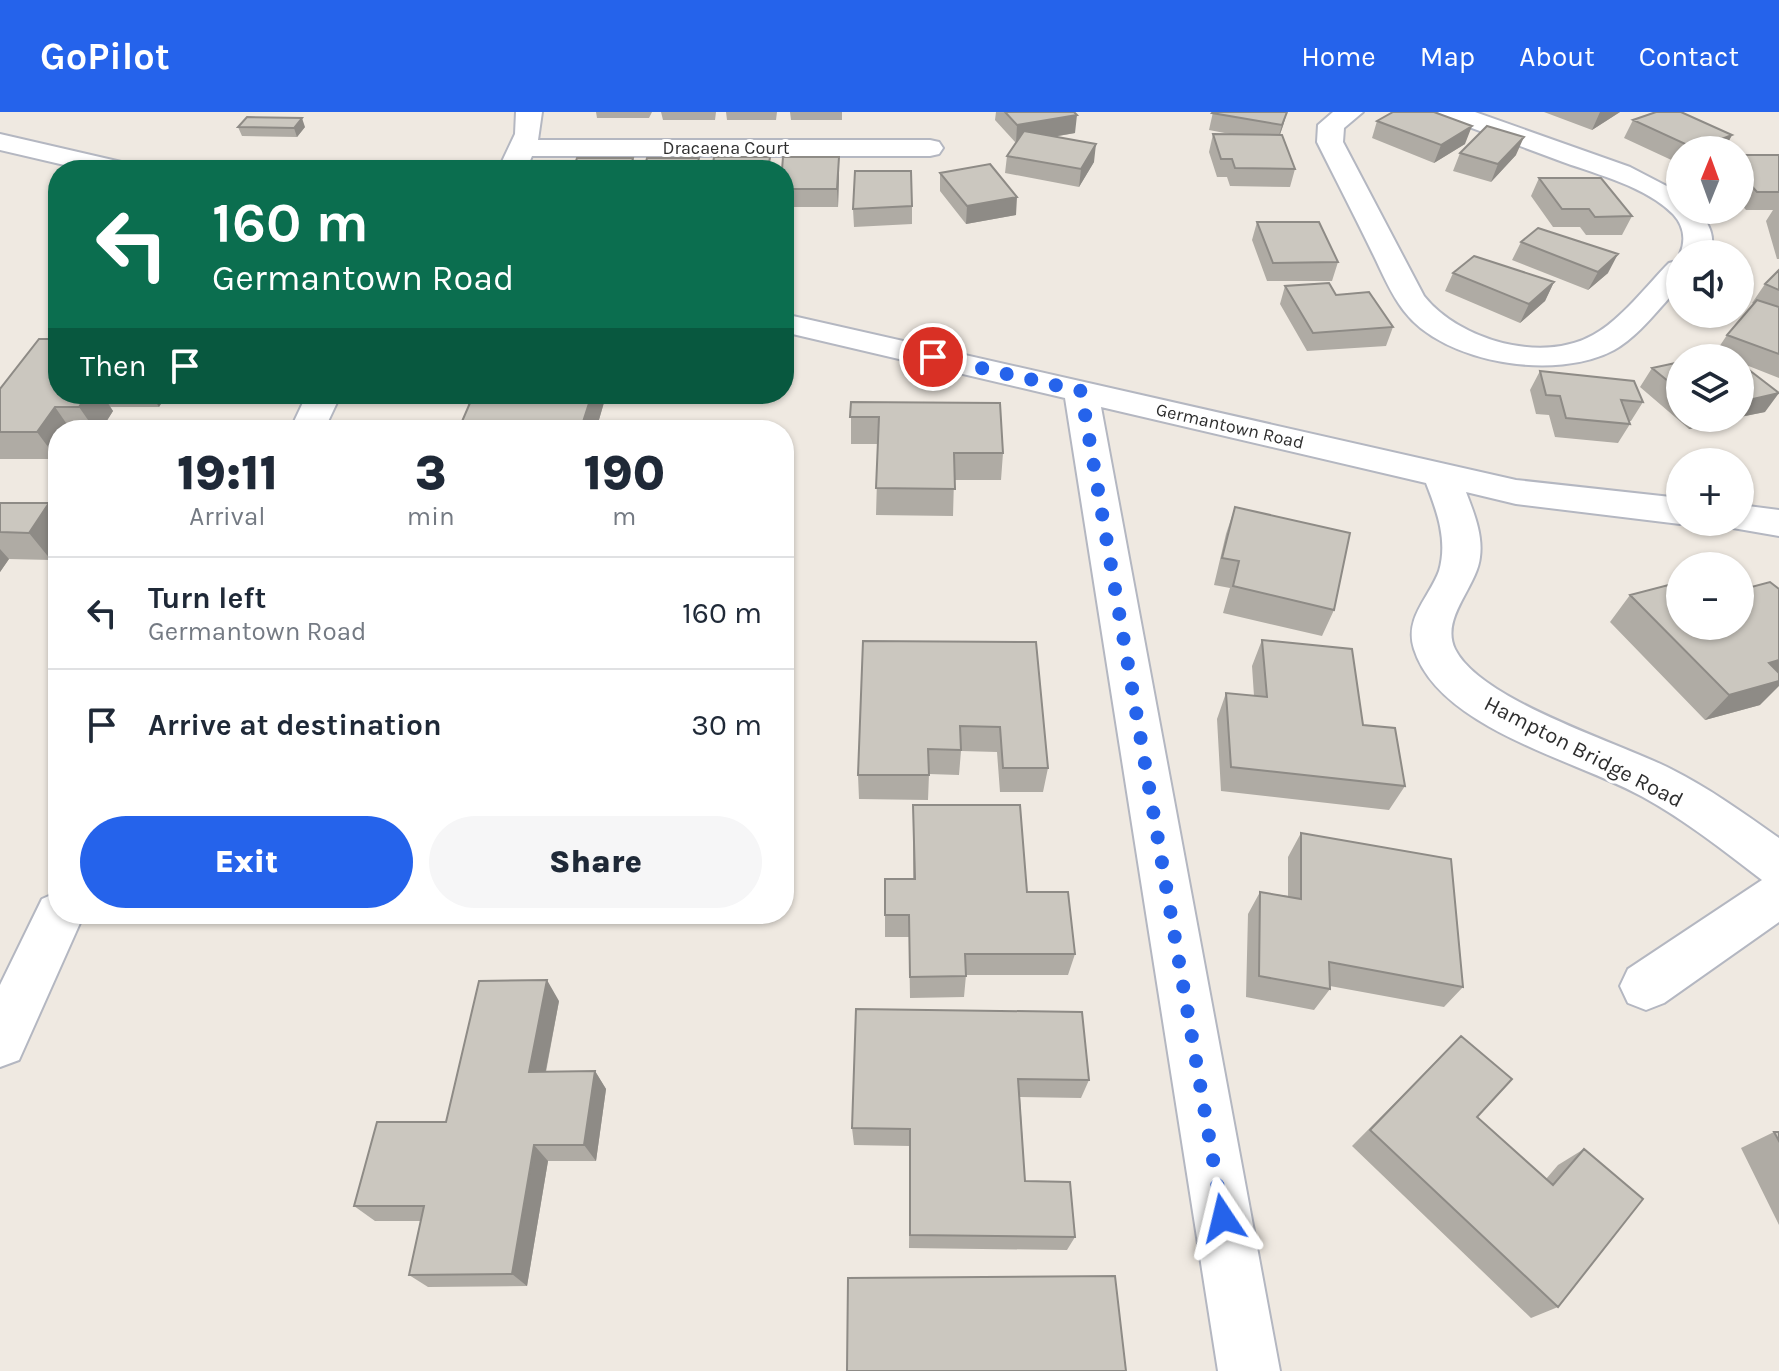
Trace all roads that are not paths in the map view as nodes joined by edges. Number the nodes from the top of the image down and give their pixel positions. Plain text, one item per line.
1 (529, 112) edge
2 (1350, 112) edge
3 (1451, 112) edge
4 (0, 142) edge
5 (930, 148) dead end
6 (518, 159) edge
7 (77, 160) edge
8 (1666, 196) edge
9 (1666, 283) edge
10 (794, 325) edge
11 (1081, 391) junction
12 (1441, 475) junction
13 (1666, 509) edge
14 (1754, 520) edge
15 (1779, 523) edge
16 (1779, 865) edge
17 (1779, 895) edge
18 (54, 924) edge
19 (1646, 986) dead end
20 (0, 1042) edge
21 (1249, 1371) edge

1 - 6 street
2 - 9 street
3 - 8 street
4 - 7 street
5 - 6 street, Dracaena Court
10 - 11 street, Germantown Road
11 - 12 street, Germantown Road
11 - 21 street
12 - 13 street, Germantown Road
12 - 16 street, Hampton Bridge Road
14 - 15 street
17 - 19 street
18 - 20 street

